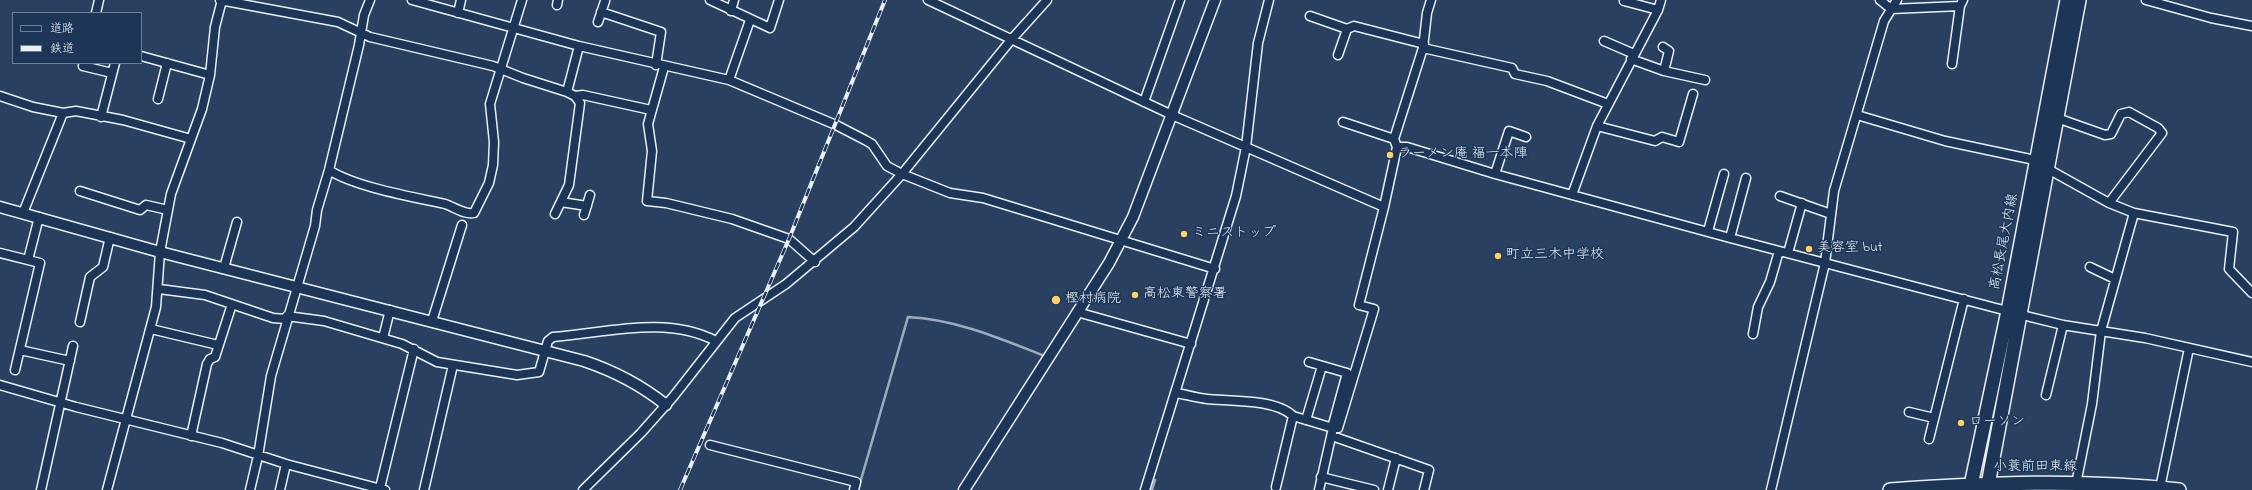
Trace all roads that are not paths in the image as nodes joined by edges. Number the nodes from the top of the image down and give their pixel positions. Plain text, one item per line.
1 (99, 0) edge
2 (221, 0) edge
3 (370, 0) edge
4 (412, 0) edge
5 (461, 0) edge
6 (522, 0) edge
7 (710, 0) edge
8 (734, 0) edge
9 (779, 0) edge
10 (928, 0) edge
11 (1047, 0) edge
12 (1180, 0) edge
13 (1215, 0) edge
14 (1269, 0) edge
15 (1431, 0) edge
16 (1624, 0) edge
17 (1661, 0) edge
18 (1880, 0) edge
19 (1897, 0) edge
20 (2067, 0) edge
21 (2078, 0) edge
22 (2146, 0) edge
23 (605, 1) dead end
24 (940, 3) edge
25 (1962, 3) edge
26 (1891, 9) junction
27 (731, 10) junction
28 (1658, 10) junction
29 (96, 12) edge
30 (601, 12) junction
31 (458, 13) junction
32 (1310, 16) dead end
33 (750, 20) junction
34 (598, 22) dead end
35 (2252, 26) edge
36 (514, 28) junction
37 (1347, 29) junction
38 (360, 32) junction
39 (1011, 40) junction
40 (1604, 41) dead end
41 (578, 46) junction
42 (1424, 46) junction
43 (1663, 47) dead end
44 (1338, 55) dead end
45 (142, 56) edge
46 (1633, 57) junction
47 (167, 63) junction
48 (84, 64) edge
49 (115, 64) edge
50 (1952, 64) dead end
51 (656, 65) junction
52 (664, 67) junction
53 (501, 69) junction
54 (1664, 71) junction
55 (112, 73) junction
56 (210, 75) junction
57 (729, 80) junction
58 (1705, 80) dead end
59 (567, 92) junction
60 (1693, 94) dead end
61 (0, 96) edge
62 (575, 96) junction
63 (158, 99) dead end
64 (1144, 102) junction
65 (1608, 104) junction
66 (650, 110) junction
67 (63, 113) junction
68 (1172, 115) junction
69 (1857, 115) junction
70 (101, 117) junction
71 (2057, 118) junction
72 (1343, 122) dead end
73 (1597, 126) junction
74 (1526, 137) dead end
75 (191, 139) junction
76 (1396, 143) junction
77 (1246, 147) junction
78 (2042, 165) junction
79 (328, 170) junction
80 (902, 174) junction
81 (1495, 174) junction
82 (1724, 174) dead end
83 (1746, 178) dead end
84 (80, 191) dead end
85 (590, 195) dead end
86 (1572, 195) junction
87 (1780, 196) dead end
88 (561, 202) junction
89 (2109, 203) junction
90 (1802, 204) junction
91 (587, 206) junction
92 (0, 207) edge
93 (1384, 207) junction
94 (168, 210) junction
95 (23, 213) junction
96 (2134, 213) junction
97 (555, 214) dead end
98 (1831, 214) junction
99 (584, 215) dead end
100 (39, 217) junction
101 (237, 222) dead end
102 (462, 225) dead end
103 (1708, 231) junction
104 (110, 237) junction
105 (1730, 238) junction
106 (1120, 241) junction
107 (1779, 251) junction
108 (160, 252) junction
109 (0, 253) edge
110 (1788, 253) junction
111 (28, 260) junction
112 (815, 262) junction
113 (1825, 263) junction
114 (2090, 267) dead end
115 (224, 268) junction
116 (1215, 269) junction
117 (2115, 279) junction
118 (296, 285) junction
119 (159, 289) junction
120 (2252, 293) edge
121 (1964, 299) junction
122 (232, 304) junction
123 (390, 310) junction
124 (1077, 312) junction
125 (2013, 312) junction
126 (287, 318) junction
127 (432, 320) junction
128 (80, 322) dead end
129 (2063, 325) junction
130 (151, 328) junction
131 (2101, 331) junction
132 (1753, 334) dead end
133 (383, 338) junction
134 (716, 340) junction
135 (1191, 344) junction
136 (218, 345) junction
137 (73, 346) dead end
138 (2189, 348) junction
139 (414, 349) junction
140 (20, 350) junction
141 (545, 351) junction
142 (70, 361) junction
143 (1309, 362) dead end
144 (2252, 362) edge
145 (453, 365) junction
146 (1322, 366) junction
147 (15, 370) dead end
148 (0, 385) edge
149 (1177, 393) junction
150 (2046, 395) dead end
151 (61, 401) junction
152 (666, 405) junction
153 (1909, 412) dead end
154 (1293, 416) junction
155 (1934, 418) junction
156 (127, 419) junction
157 (1306, 420) junction
158 (1332, 431) junction
159 (191, 436) junction
160 (1929, 439) dead end
161 (710, 445) dead end
162 (258, 456) junction
163 (1396, 458) junction
164 (286, 464) junction
165 (1321, 478) junction
166 (2073, 486) edge
167 (1276, 487) dead end
168 (1987, 487) edge
169 (1971, 488) edge
170 (2160, 488) junction
171 (382, 489) edge
172 (1923, 489) edge
173 (41, 490) edge
174 (107, 490) edge
175 (250, 490) edge
176 (280, 490) edge
177 (424, 490) edge
178 (583, 490) edge
179 (854, 490) edge
180 (964, 490) edge
181 (1145, 490) edge
182 (1319, 490) edge
183 (1374, 490) edge
184 (1388, 490) edge
185 (1424, 490) edge
186 (1771, 490) edge
187 (1890, 490) edge
188 (2179, 490) edge

1 - 29 street
2 - 38 street
2 - 56 street
3 - 38 street
4 - 31 street
5 - 31 street
6 - 36 street
7 - 27 street
8 - 27 street
9 - 33 street
10 - 24 street
11 - 39 street
12 - 64 street
13 - 68 street
14 - 77 street
15 - 42 street
16 - 28 street
17 - 28 street
18 - 26 street
19 - 26 street
20 - 78 main road, 高松長尾大内線
21 - 71 main road, 高松長尾大内線
22 - 35 street
23 - 30 street
24 - 39 street
25 - 26 street
25 - 50 street
26 - 69 street
27 - 33 street
28 - 46 street
30 - 34 street
30 - 51 street
31 - 36 street
32 - 37 street
33 - 57 street
36 - 41 street
36 - 53 street
37 - 42 street
37 - 44 street
38 - 53 street
38 - 79 street
39 - 64 street
39 - 80 street
40 - 46 street
41 - 51 street
41 - 59 street
42 - 65 street
42 - 76 street
43 - 54 street
45 - 47 street
46 - 54 street
46 - 65 street
47 - 56 street
47 - 63 street
48 - 55 street
49 - 55 street
51 - 52 street
52 - 57 street
52 - 66 street
53 - 59 street
53 - 79 street
54 - 58 street
55 - 70 street
56 - 75 street
57 - 80 street
59 - 62 street
60 - 73 street
61 - 67 street
62 - 66 street
62 - 88 street
64 - 68 street
65 - 73 street
66 - 112 street
67 - 70 street
67 - 95 street
68 - 77 street
68 - 106 street
69 - 78 street
69 - 98 street
70 - 75 street
71 - 78 main road, 高松長尾大内線
71 - 89 street
72 - 76 street
73 - 86 street
74 - 81 street
75 - 94 street
76 - 81 street
76 - 93 street
77 - 93 street
77 - 116 street
78 - 89 street
78 - 125 main road, 高松長尾大内線
79 - 118 street
80 - 106 street
80 - 112 street
81 - 86 street
82 - 103 street
83 - 105 street
84 - 94 street
85 - 91 street
86 - 103 street
87 - 90 street
88 - 91 street
88 - 97 street
89 - 96 street
90 - 98 street
90 - 110 street
91 - 99 street
92 - 95 street
93 - 158 street
94 - 108 street
95 - 100 street
96 - 117 street
96 - 120 street
98 - 113 street
100 - 104 street
100 - 111 street
101 - 115 street
102 - 127 street
103 - 105 street
104 - 108 street
104 - 128 street
105 - 107 street
106 - 116 street
106 - 124 street
107 - 110 street
107 - 132 street
108 - 115 street
108 - 119 street
109 - 111 street
110 - 113 street
111 - 140 street
112 - 134 street
113 - 121 street
113 - 186 street
114 - 117 street
115 - 118 street
116 - 135 street
117 - 131 street
118 - 123 street
118 - 126 street
119 - 122 street
119 - 130 street
121 - 125 street
121 - 155 street
122 - 126 street
122 - 136 street
123 - 127 street
123 - 133 street
124 - 135 street
124 - 180 street
125 - 129 street
125 - 168 main road, 高松長尾大内線
125 - 169 main road, 高松長尾大内線
126 - 133 street
126 - 162 street
127 - 141 street
129 - 131 street
129 - 150 street
130 - 136 street
130 - 156 street
131 - 138 street
131 - 166 street
133 - 139 street
134 - 141 street
134 - 152 street
135 - 149 street
136 - 159 street
137 - 142 street
138 - 144 street
138 - 170 street
139 - 145 street
139 - 171 street
140 - 142 street
140 - 147 street
141 - 145 street
141 - 152 street
142 - 151 street
143 - 146 street
145 - 177 street
146 - 157 street
146 - 158 street
148 - 151 street
149 - 154 street
149 - 181 street
151 - 156 street
151 - 173 street
152 - 178 street
153 - 155 street
154 - 157 street
154 - 167 street
155 - 160 street
156 - 159 street
156 - 174 street
157 - 158 street
158 - 163 street
158 - 165 street
159 - 162 street
161 - 179 street
162 - 164 street
162 - 175 street
163 - 184 street
163 - 185 street
164 - 171 street
164 - 176 street
165 - 182 street
165 - 183 street
166 - 168 main road, 小蓑前田東線
166 - 170 main road, 小蓑前田東線
168 - 169 main road, 小蓑前田東線
169 - 172 main road, 小蓑前田東線
170 - 188 main road, 小蓑前田東線
172 - 187 main road, 小蓑前田東線

